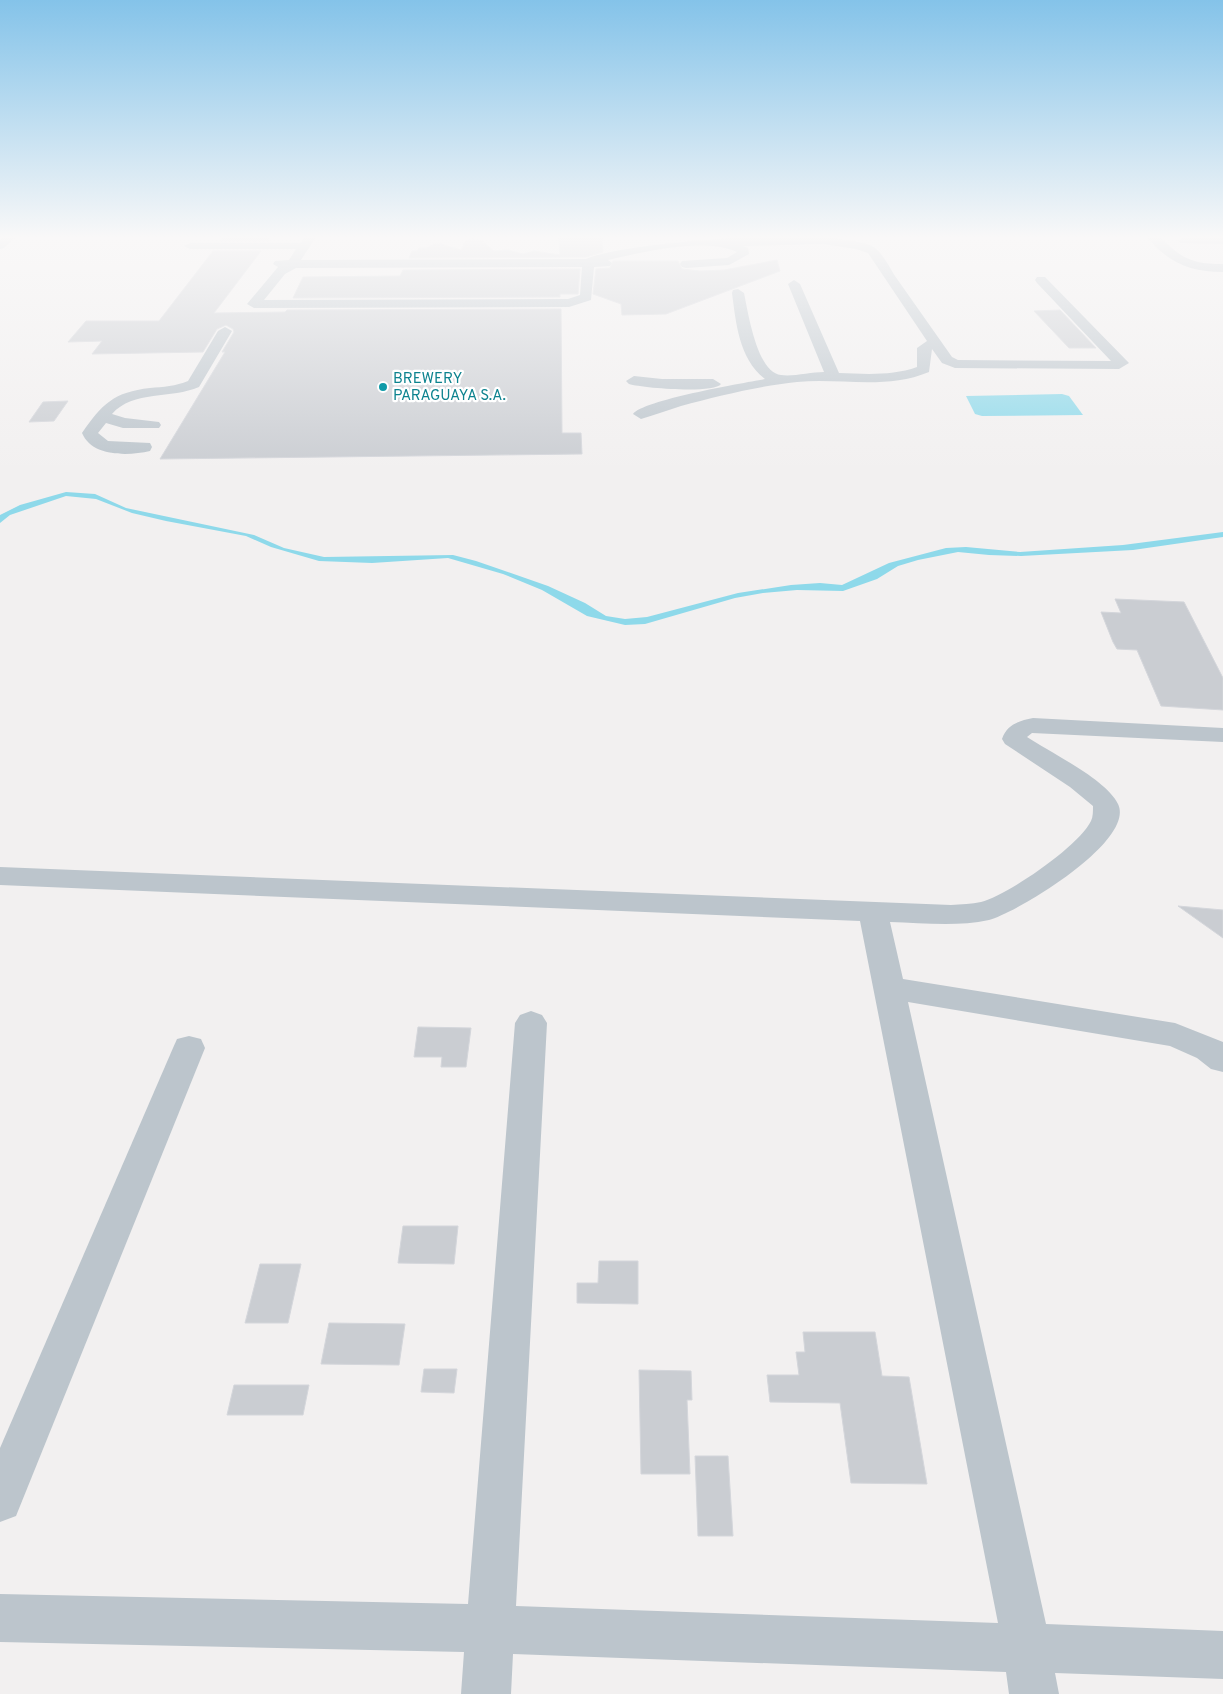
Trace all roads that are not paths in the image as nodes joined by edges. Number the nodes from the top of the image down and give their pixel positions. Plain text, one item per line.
1 (743, 316) edge
2 (808, 316) edge
3 (916, 316) edge
4 (1076, 316) edge
5 (228, 327) dead end
6 (934, 343) junction
7 (833, 376) junction
8 (773, 378) junction
9 (634, 381) dead end
10 (641, 414) dead end
11 (104, 417) junction
12 (153, 425) dead end
13 (144, 447) dead end
14 (1223, 734) edge
15 (0, 876) edge
16 (872, 911) junction
17 (888, 988) junction
18 (531, 1023) dead end
19 (189, 1048) dead end
20 (1223, 1060) edge
21 (0, 1500) edge
22 (0, 1618) edge
23 (490, 1629) junction
24 (1223, 1655) edge
25 (1031, 1672) edge
26 (486, 1694) edge

1 - 8 street
2 - 7 street
3 - 6 street
4 - 6 street
5 - 11 street
6 - 7 street
7 - 8 street
8 - 9 street
8 - 10 street
11 - 12 street
11 - 13 street
14 - 16 street
15 - 16 street
16 - 17 street
17 - 20 street
17 - 25 street
18 - 23 street
19 - 21 street
22 - 23 street
23 - 25 street
23 - 26 street
24 - 25 street

